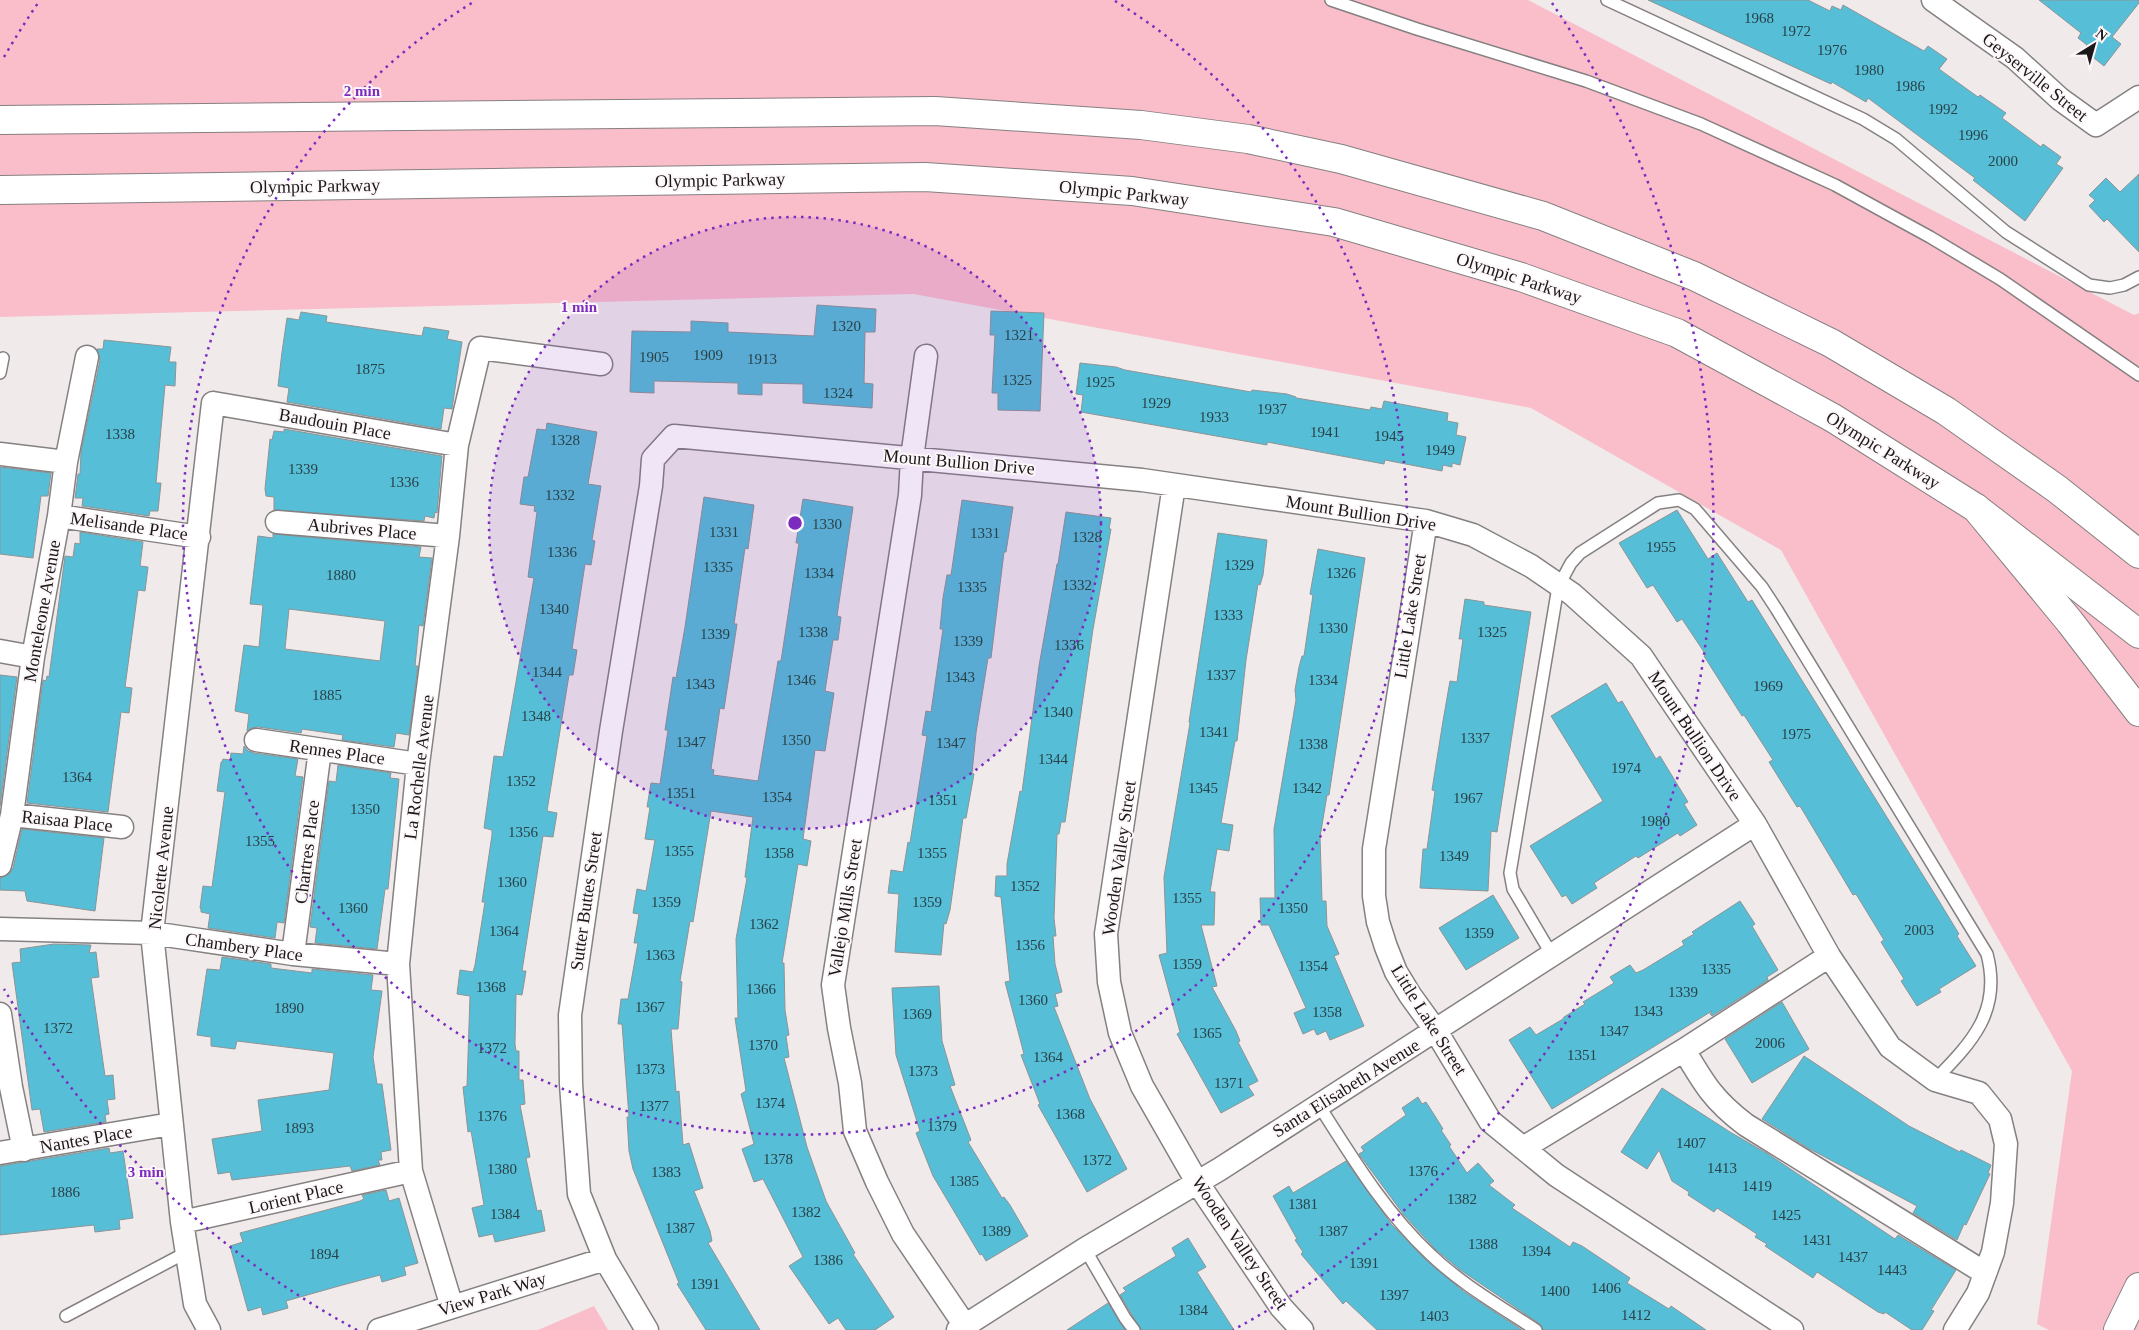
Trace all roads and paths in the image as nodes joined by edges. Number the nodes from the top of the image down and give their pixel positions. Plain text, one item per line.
1 (1331, 0) edge
2 (1607, 0) edge
3 (1933, 0) edge
4 (2139, 97) edge
5 (0, 120) edge
6 (0, 190) edge
7 (2139, 277) edge
8 (926, 356) dead end
9 (87, 357) dead end
10 (3, 358) dead end
11 (601, 364) dead end
12 (0, 373) edge
13 (2139, 375) edge
14 (213, 403) joint
15 (457, 445) junction
16 (0, 454) edge
17 (654, 458) joint
18 (912, 458) junction
19 (66, 462) junction
20 (1174, 485) junction
21 (1976, 508) junction
22 (59, 516) junction
23 (1426, 521) junction
24 (277, 522) dead end
25 (448, 536) junction
26 (198, 537) junction
27 (2139, 554) edge
28 (1558, 587) junction
29 (2139, 634) edge
30 (0, 651) edge
31 (33, 657) junction
32 (2139, 712) edge
33 (256, 740) dead end
34 (320, 750) junction
35 (418, 764) junction
36 (12, 815) junction
37 (1755, 824) junction
38 (122, 827) dead end
39 (0, 865) edge
40 (0, 929) edge
41 (152, 933) junction
42 (293, 954) junction
43 (1552, 955) junction
44 (1829, 956) junction
45 (398, 964) junction
46 (0, 1014) edge
47 (1436, 1031) junction
48 (1684, 1050) junction
49 (1935, 1080) junction
50 (6, 1088) edge
51 (1318, 1104) junction
52 (171, 1124) junction
53 (1523, 1148) junction
54 (24, 1150) junction
55 (0, 1154) edge
56 (411, 1171) junction
57 (1197, 1182) junction
58 (182, 1222) junction
59 (1085, 1249) junction
60 (187, 1252) junction
61 (605, 1259) junction
62 (1985, 1274) junction
63 (2139, 1286) edge
64 (452, 1307) junction
65 (66, 1316) dead end
66 (964, 1328) edge
67 (209, 1330) edge
68 (379, 1330) edge
69 (647, 1330) edge
70 (1134, 1330) edge
71 (1302, 1330) edge
72 (1536, 1330) edge
73 (1792, 1330) edge
74 (1955, 1330) edge
75 (2118, 1330) edge

1 - 13 lane
2 - 7 lane
3 - 4 street, Geyserville Street
5 - 27 main road
6 - 21 main road, Olympic Parkway
8 - 18 street, Vallejo Mills Street
9 - 19 street, Monteleone Avenue
10 - 12 lane
11 - 15 street, La Rochelle Avenue
14 - 15 street, Baudouin Place
14 - 26 street, Nicolette Avenue
15 - 25 street, La Rochelle Avenue
16 - 19 street
17 - 18 street, Mount Bullion Drive
17 - 61 street, Sutter Buttes Street
18 - 20 street, Mount Bullion Drive
18 - 66 street, Vallejo Mills Street
19 - 22 street, Monteleone Avenue
20 - 23 street, Mount Bullion Drive
20 - 57 street, Wooden Valley Street
21 - 29 main road, Olympic Parkway
21 - 32 main road
22 - 26 street, Melisande Place
22 - 31 street, Monteleone Avenue
23 - 28 street, Mount Bullion Drive
23 - 47 street, Little Lake Street
24 - 25 street, Aubrives Place
25 - 35 street, La Rochelle Avenue
26 - 41 street, Nicolette Avenue
28 - 37 street, Mount Bullion Drive
28 - 43 lane
28 - 49 lane
30 - 31 street
31 - 36 street, Monteleone Avenue
33 - 34 street, Rennes Place
34 - 35 street, Rennes Place
34 - 42 street, Chartres Place
35 - 45 street, La Rochelle Avenue
36 - 38 street, Raisaa Place
36 - 39 street, Monteleone Avenue
37 - 43 street, Santa Elisabeth Avenue
37 - 44 street, Mount Bullion Drive
40 - 41 street, Chambery Place
41 - 42 street, Chambery Place
41 - 52 street, Nicolette Avenue
42 - 45 street, Chambery Place
43 - 47 street, Santa Elisabeth Avenue
44 - 48 street
44 - 49 street, Mount Bullion Drive
45 - 56 street, La Rochelle Avenue
46 - 50 street
47 - 51 street, Santa Elisabeth Avenue
47 - 53 street, Little Lake Street
48 - 53 street
48 - 62 street
49 - 62 street, Mount Bullion Drive
50 - 54 street
51 - 57 street, Santa Elisabeth Avenue
51 - 72 lane
52 - 54 street, Nantes Place
52 - 58 street, Nicolette Avenue
53 - 73 street, Little Lake Street
54 - 55 street, Nantes Place
56 - 58 street, Lorient Place
56 - 64 street, La Rochelle Avenue
57 - 59 street, Santa Elisabeth Avenue
57 - 71 street, Wooden Valley Street
58 - 60 street, Nicolette Avenue
59 - 66 street, Santa Elisabeth Avenue
59 - 70 lane
60 - 65 lane
60 - 67 street, Nicolette Avenue
61 - 64 street, View Park Way
61 - 69 street, Sutter Buttes Street
62 - 74 street, Mount Bullion Drive
63 - 75 main road
64 - 68 street, View Park Way

